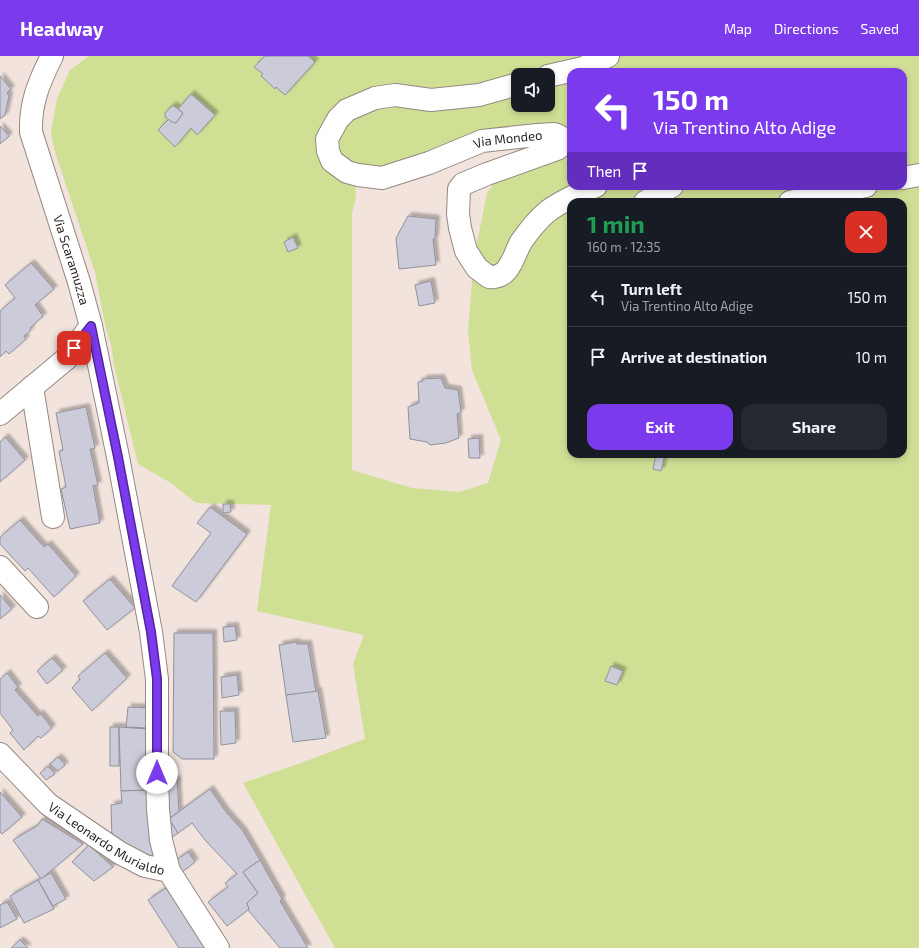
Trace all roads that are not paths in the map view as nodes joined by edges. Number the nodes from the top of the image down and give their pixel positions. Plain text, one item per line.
1 (52, 56) edge
2 (608, 56) edge
3 (583, 68) edge
4 (567, 72) edge
5 (555, 74) edge
6 (511, 86) edge
7 (919, 175) edge
8 (907, 177) edge
9 (587, 190) edge
10 (665, 190) edge
11 (847, 190) edge
12 (571, 198) edge
13 (652, 198) edge
14 (809, 198) edge
15 (567, 200) edge
16 (91, 326) junction
17 (32, 387) junction
18 (1, 412) edge
19 (53, 517) dead end
20 (0, 567) edge
21 (37, 607) dead end
22 (0, 754) edge
23 (168, 871) junction
24 (218, 948) edge

1 - 16 street, Via Scaramuzza
2 - 3 street
4 - 5 street
6 - 15 street, Via Mondeo
7 - 8 street
9 - 12 street, Via Mondeo
10 - 13 street
11 - 14 street
16 - 17 street
16 - 23 street, Via Scaramuzza
17 - 18 street
17 - 19 street
20 - 21 street
22 - 23 street, Via Leonardo Murialdo
23 - 24 street, Via Leonardo Murialdo

